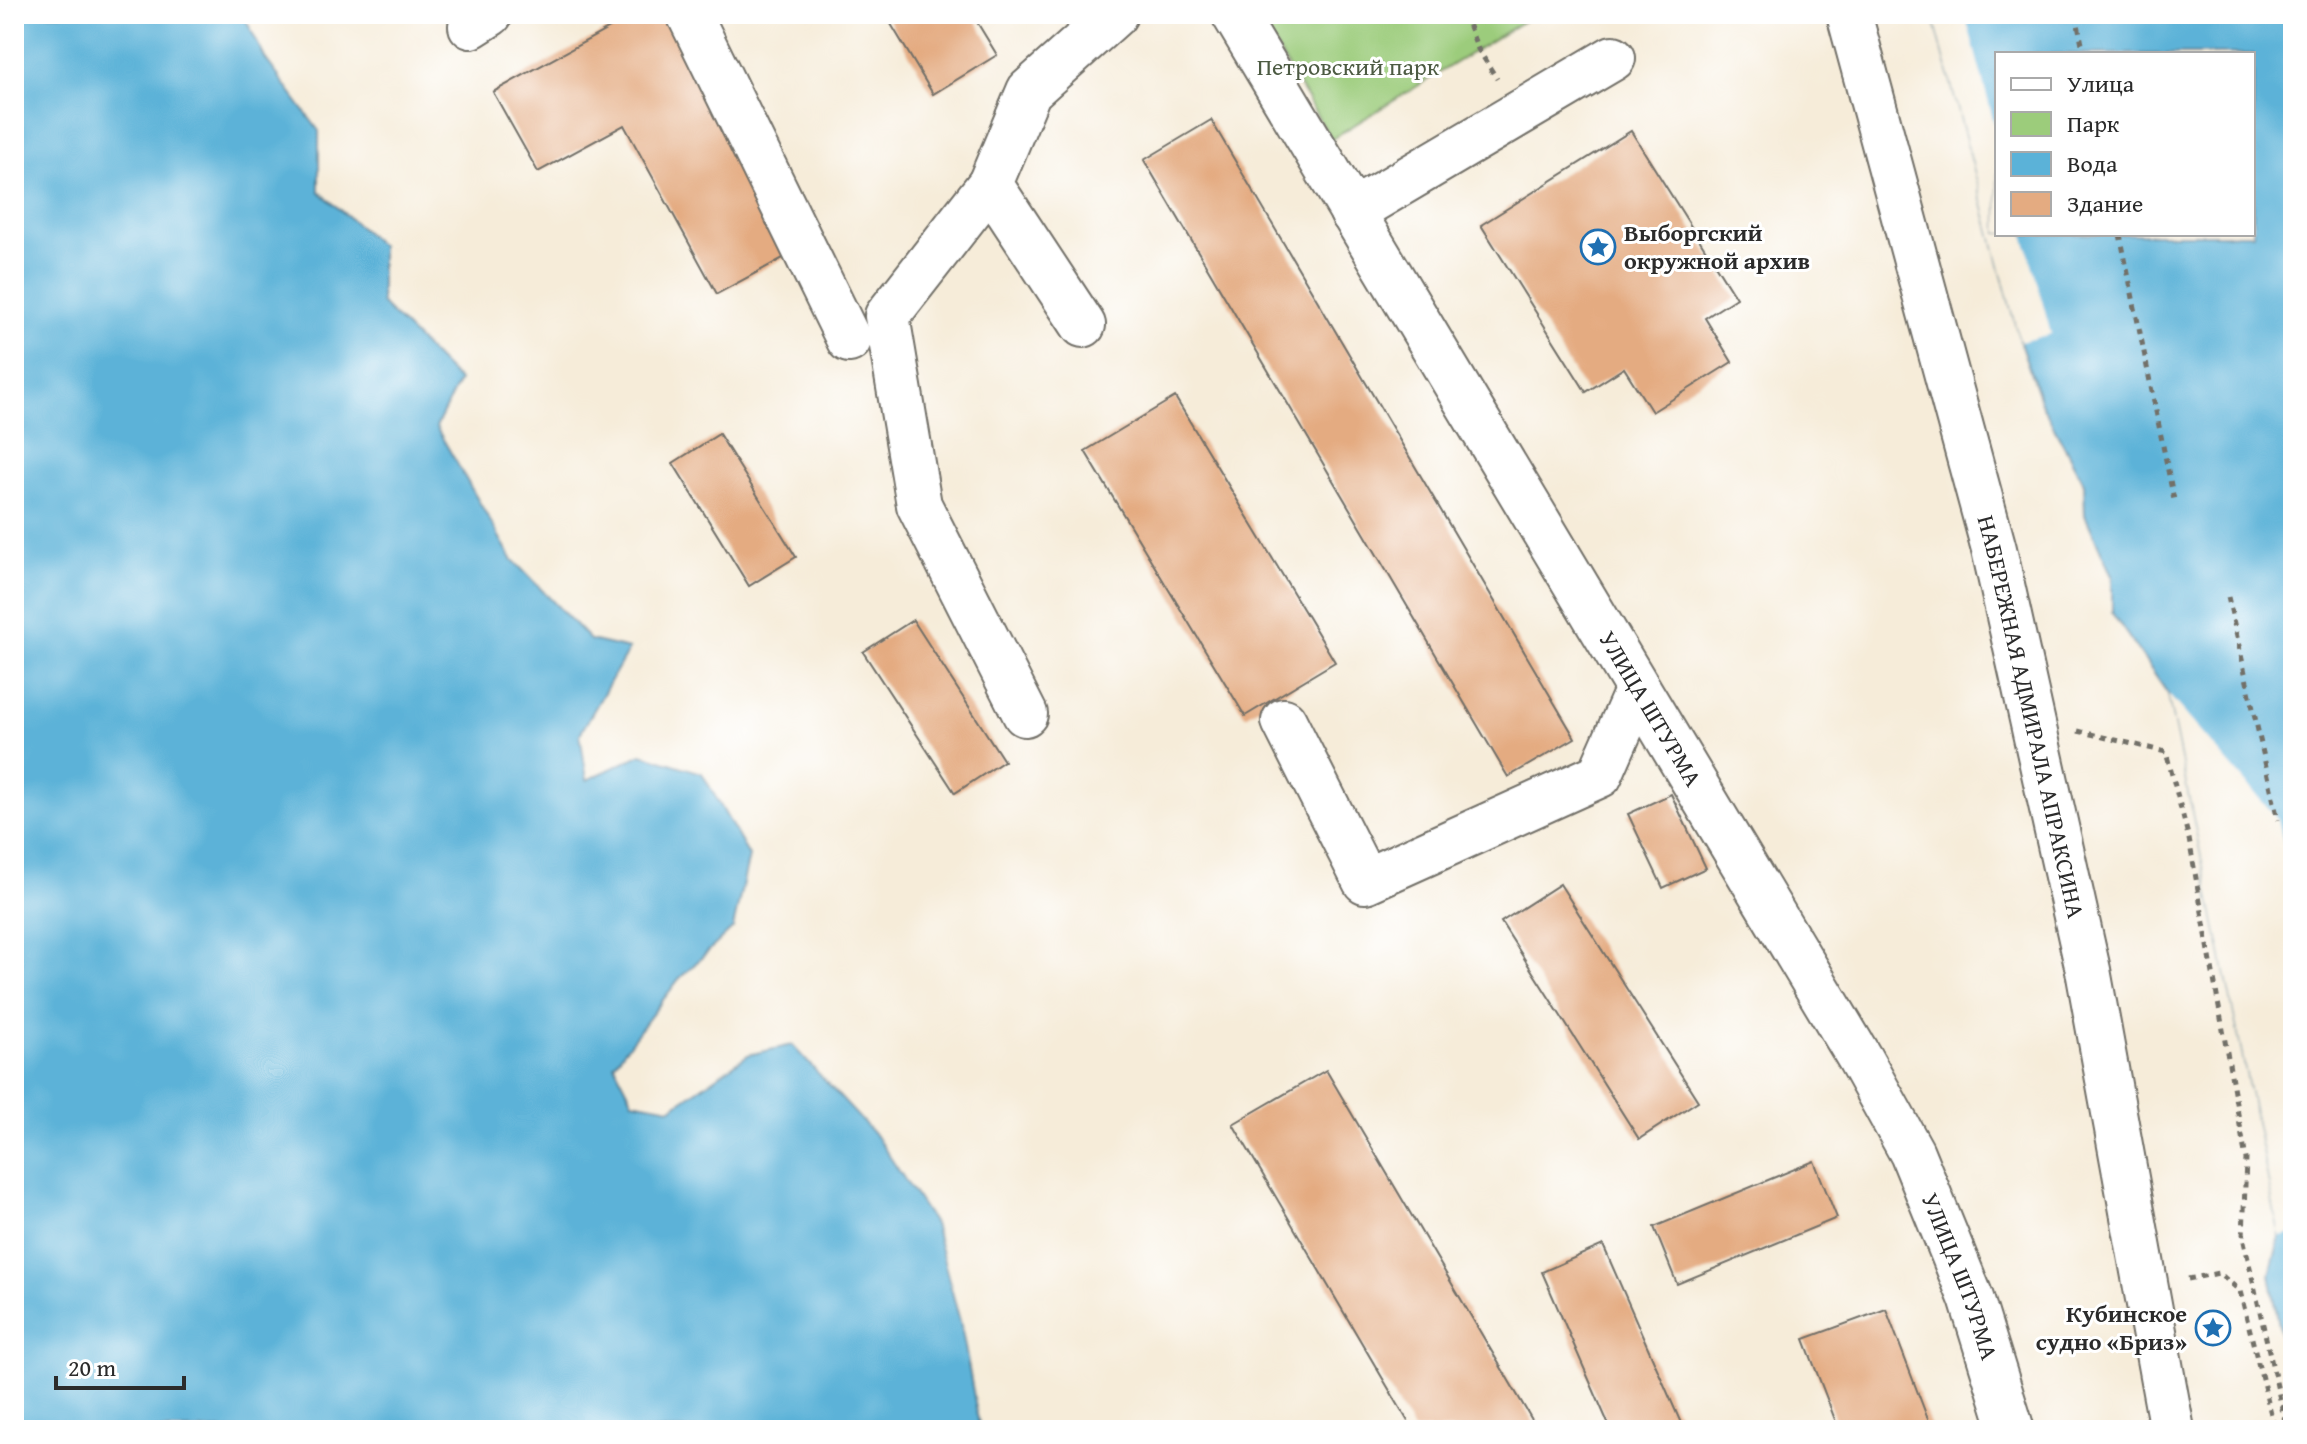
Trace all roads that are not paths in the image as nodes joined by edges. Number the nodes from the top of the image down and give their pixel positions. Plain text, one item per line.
1 (689, 14) edge
2 (1115, 14) edge
3 (1234, 14) edge
4 (1849, 14) edge
5 (1613, 58) dead end
6 (990, 184) junction
7 (1352, 212) junction
8 (1083, 325) dead end
9 (849, 340) dead end
10 (1638, 689) junction
11 (1025, 714) dead end
12 (1284, 721) dead end
13 (2012, 1430) edge
14 (2172, 1430) edge

1 - 9 street
2 - 6 street
3 - 7 street, УЛИЦА ШТУРМА
4 - 14 street, НАБЕРЕЖНАЯ АДМИРАЛА АПРАКСИНА
5 - 7 street
6 - 8 street
6 - 11 street
7 - 10 street, УЛИЦА ШТУРМА
10 - 12 street
10 - 13 street, УЛИЦА ШТУРМА

